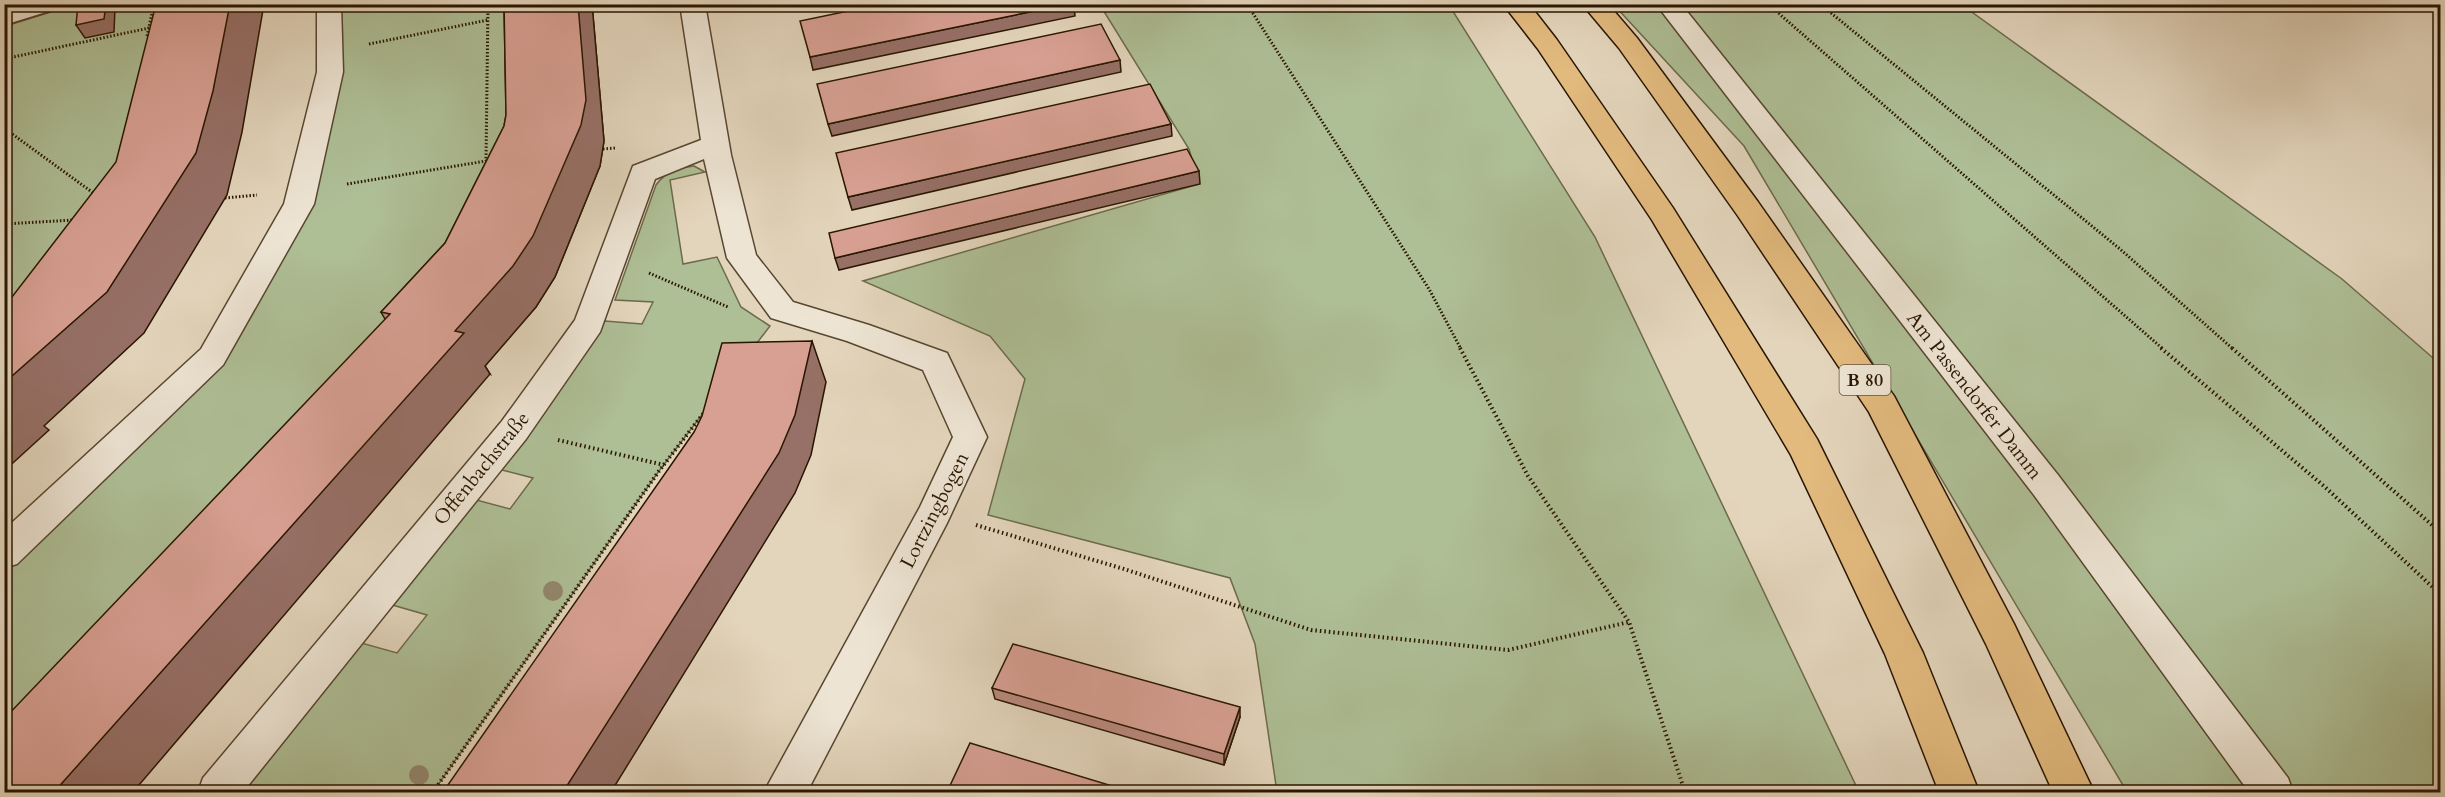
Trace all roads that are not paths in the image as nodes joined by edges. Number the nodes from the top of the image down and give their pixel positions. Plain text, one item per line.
1 (53, 4) edge
2 (329, 4) edge
3 (692, 4) edge
4 (1515, 4) edge
5 (1594, 4) edge
6 (1668, 4) edge
7 (4, 20) edge
8 (716, 144) junction
9 (4, 553) edge
10 (218, 792) edge
11 (784, 792) edge
12 (1959, 792) edge
13 (2074, 792) edge
14 (2273, 792) edge

1 - 7 lane
2 - 9 street
3 - 8 street
4 - 12 highway
5 - 13 highway, B 80
6 - 14 street, Am Passendorfer Damm
8 - 10 street, Offenbachstraße
8 - 11 street, Lortzingbogen

